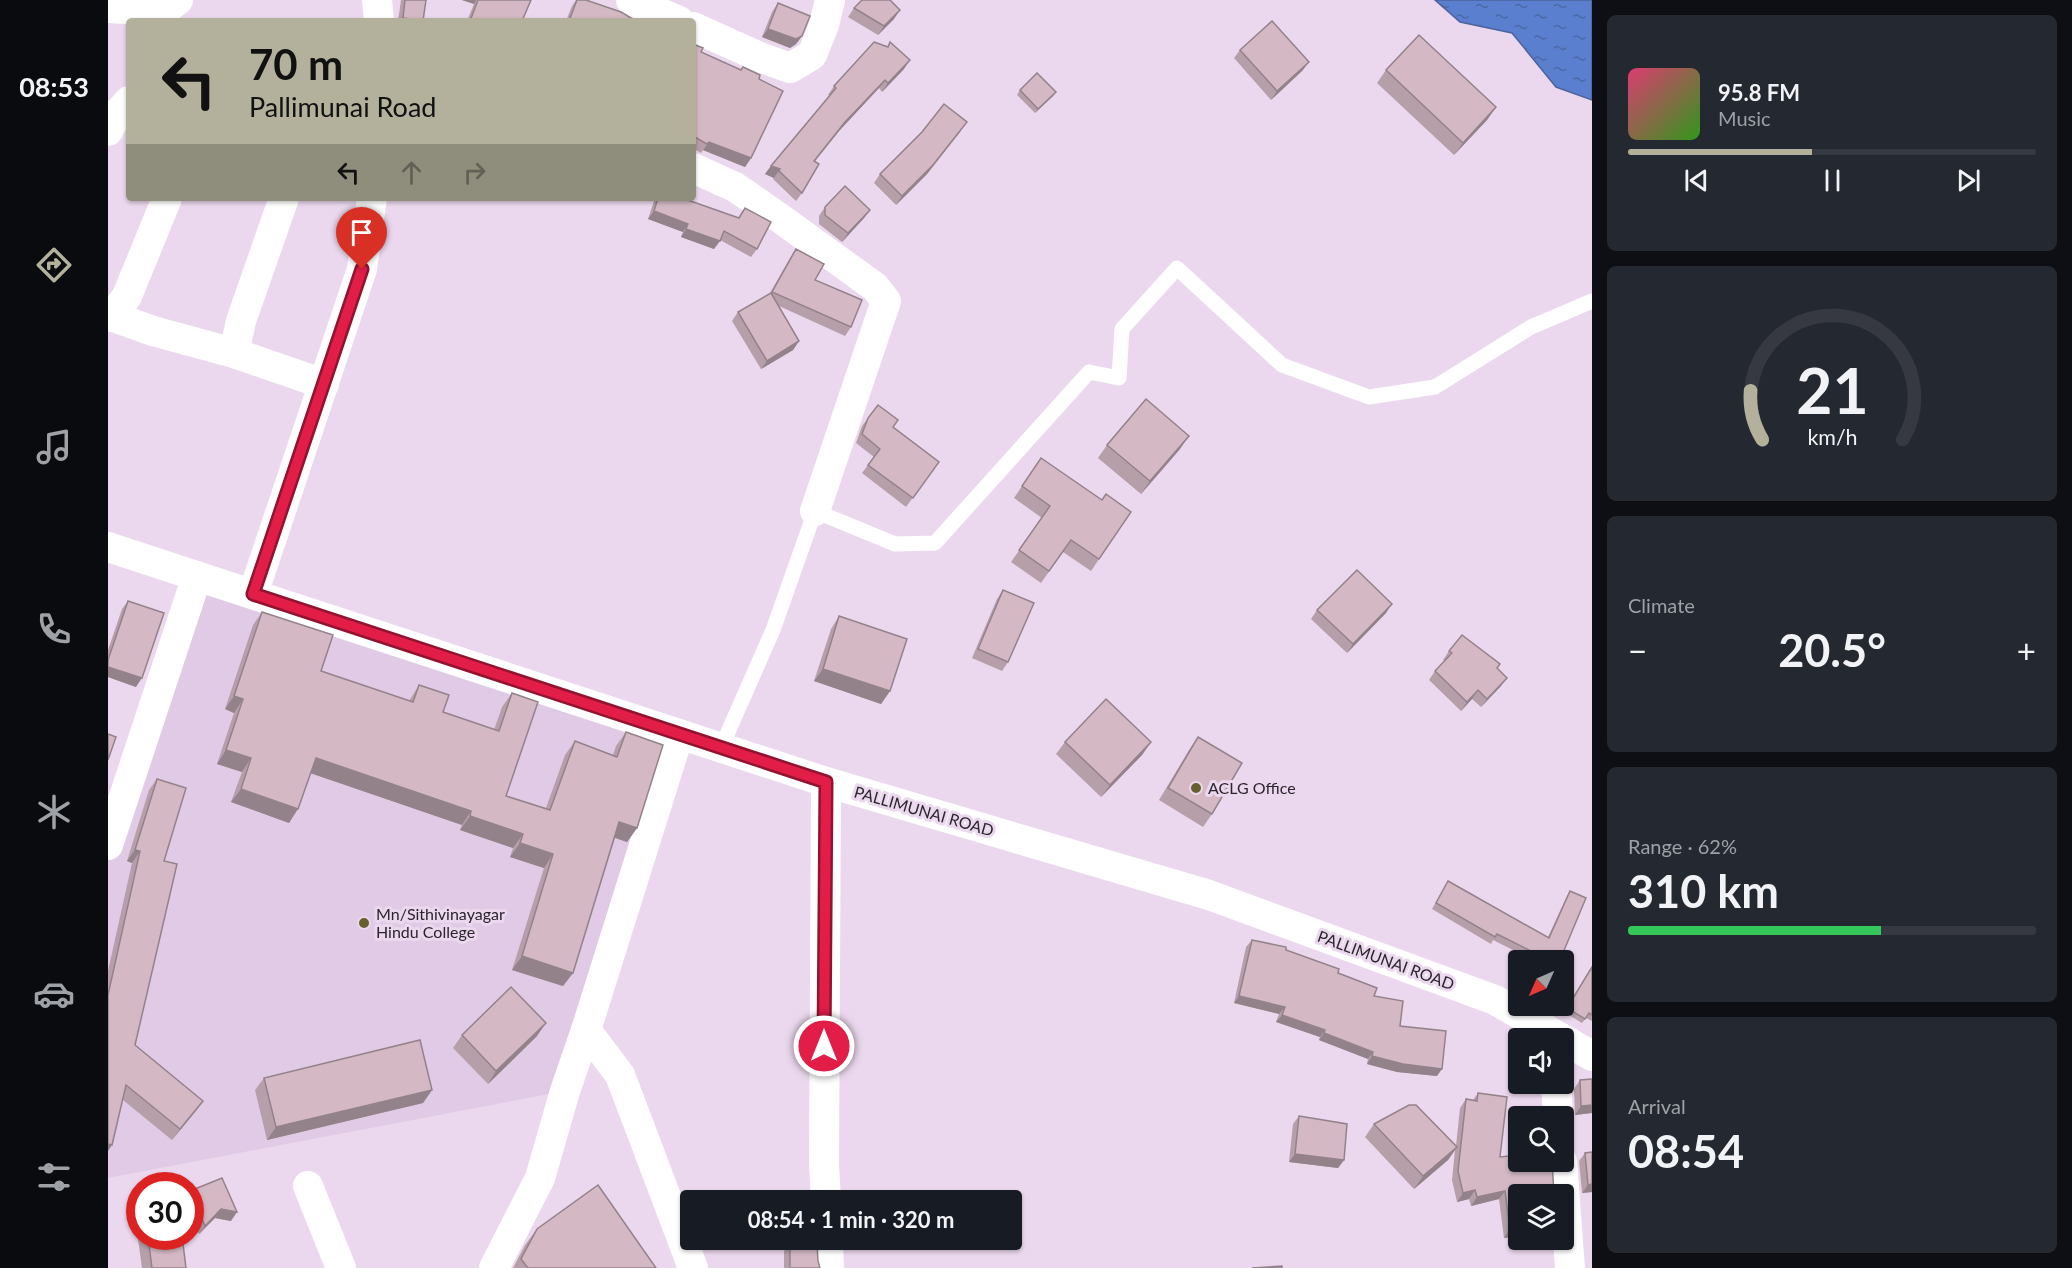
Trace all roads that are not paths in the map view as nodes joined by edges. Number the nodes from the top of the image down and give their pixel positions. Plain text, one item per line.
1 (180, 0) edge
2 (377, 0) edge
3 (631, 0) edge
4 (830, 0) edge
5 (108, 8) edge
6 (183, 18) edge
7 (379, 18) edge
8 (672, 18) edge
9 (696, 28) edge
10 (126, 104) edge
11 (108, 132) edge
12 (696, 169) edge
13 (166, 201) edge
14 (283, 201) edge
15 (372, 201) edge
16 (1592, 302) edge
17 (110, 316) edge
18 (234, 353) junction
19 (324, 384) junction
20 (815, 511) junction
21 (108, 547) edge
22 (197, 576) junction
23 (253, 594) junction
24 (678, 734) junction
25 (721, 748) junction
26 (826, 782) junction
27 (108, 845) edge
28 (1542, 1028) edge
29 (586, 1030) junction
30 (1574, 1046) edge
31 (1592, 1056) edge
32 (1563, 1172) edge
33 (308, 1186) dead end
34 (825, 1190) edge
35 (828, 1250) edge
36 (342, 1268) edge
37 (494, 1268) edge
38 (693, 1268) edge
39 (829, 1268) edge
40 (1570, 1268) edge

1 - 5 street
1 - 6 street
2 - 7 street
3 - 8 street
4 - 9 street
10 - 11 street
12 - 20 street
13 - 17 street
14 - 18 street
15 - 19 street
16 - 20 lane
17 - 18 street
18 - 19 street
19 - 23 street
20 - 25 lane
21 - 22 street, PALLIMUNAI ROAD
22 - 23 street, PALLIMUNAI ROAD
22 - 27 street
23 - 24 street, PALLIMUNAI ROAD
24 - 25 street, PALLIMUNAI ROAD
24 - 29 street
25 - 26 street, PALLIMUNAI ROAD
26 - 28 street, PALLIMUNAI ROAD
26 - 34 street
29 - 37 street
29 - 38 street
30 - 31 street, PALLIMUNAI ROAD
32 - 40 street
33 - 36 street
35 - 39 street

